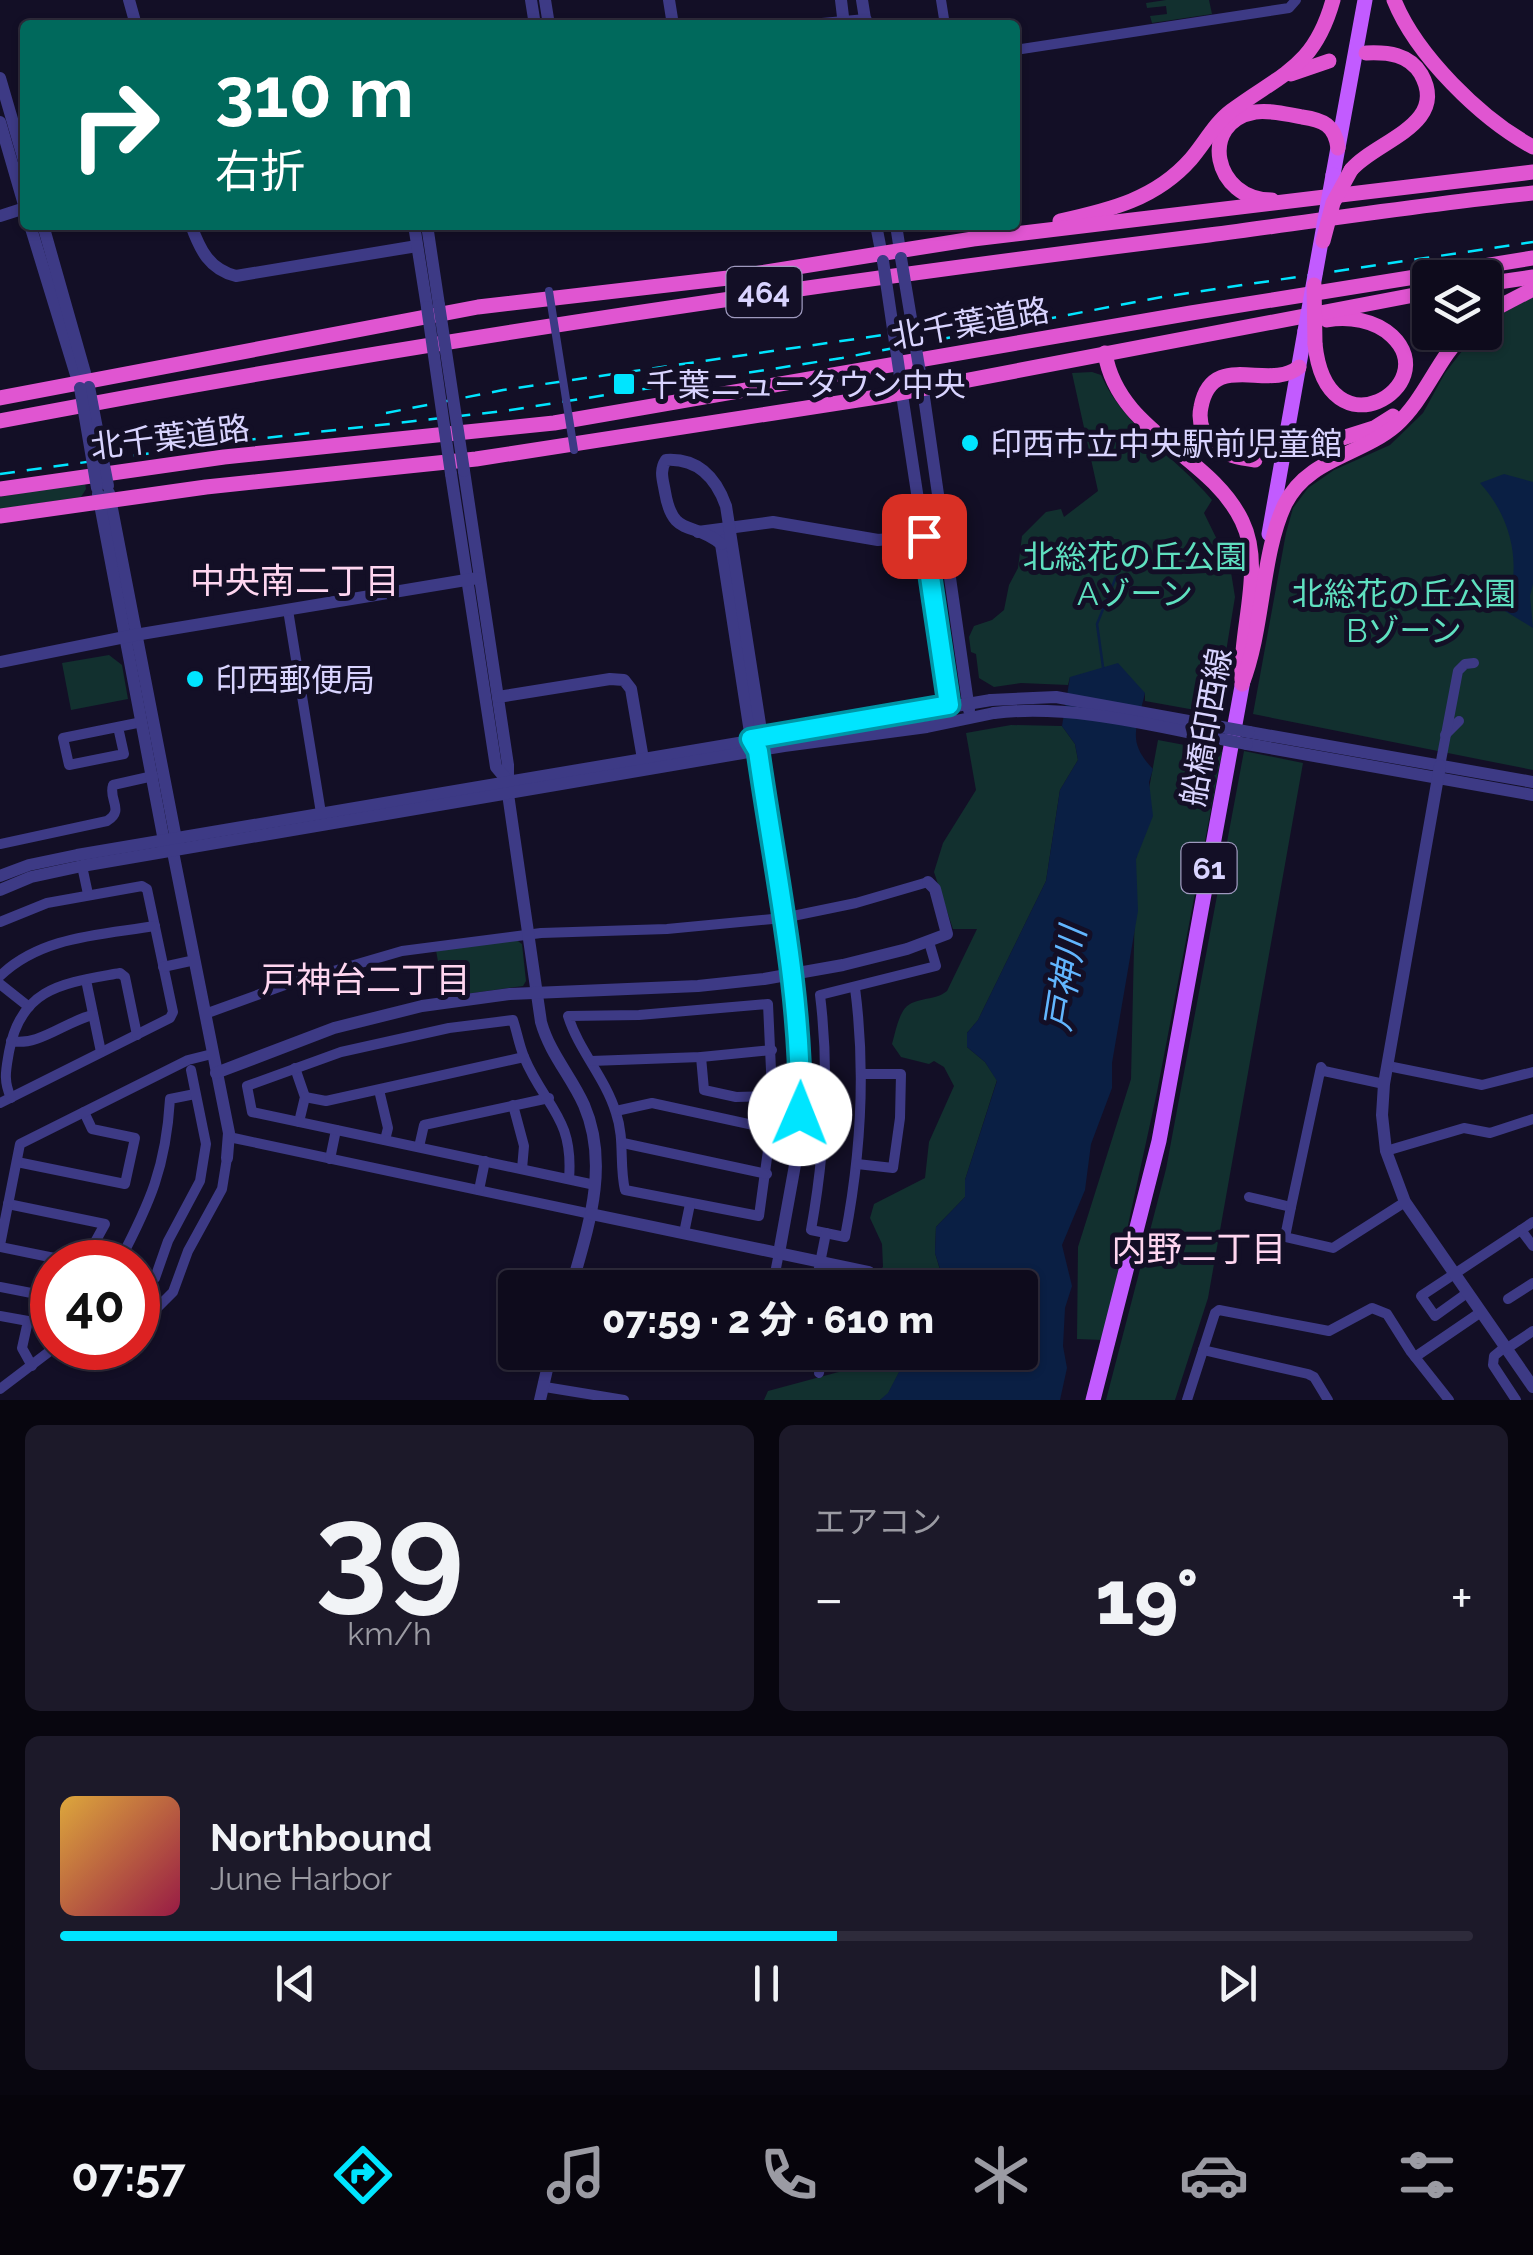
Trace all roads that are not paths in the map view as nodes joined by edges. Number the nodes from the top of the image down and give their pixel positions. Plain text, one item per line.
1 (1296, 0) edge
2 (1332, 0) edge
3 (1365, 0) edge
4 (1394, 0) edge
5 (1020, 49) edge
6 (1366, 53) dead end
7 (1330, 61) dead end
8 (1287, 76) junction
9 (0, 78) edge
10 (0, 122) edge
11 (20, 147) edge
12 (1533, 147) edge
13 (1338, 148) junction
14 (1533, 172) edge
15 (1423, 186) junction
16 (20, 191) edge
17 (1533, 193) edge
18 (32, 230) edge
19 (44, 230) edge
20 (193, 230) edge
21 (415, 230) edge
22 (427, 230) edge
23 (877, 230) edge
24 (897, 230) edge
25 (1018, 230) edge
26 (1020, 230) edge
27 (973, 240) junction
28 (1323, 241) junction
29 (417, 246) junction
30 (900, 254) junction
31 (882, 257) junction
32 (1533, 258) edge
33 (1533, 278) edge
34 (1502, 282) edge
35 (1314, 285) joint
36 (1533, 289) edge
37 (548, 291) dead end
38 (1412, 295) edge
39 (1502, 305) edge
40 (433, 306) junction
41 (1310, 337) junction
42 (1172, 342) junction
43 (1450, 350) edge
44 (1105, 353) junction
45 (1299, 367) junction
46 (1430, 377) junction
47 (922, 384) junction
48 (84, 385) junction
49 (902, 388) junction
50 (0, 398) edge
51 (0, 421) edge
52 (574, 450) dead end
53 (1292, 454) dead end
54 (1255, 460) dead end
55 (0, 489) edge
56 (104, 493) junction
57 (0, 516) edge
58 (731, 526) junction
59 (696, 532) junction
60 (943, 534) junction
61 (924, 536) junction
62 (720, 544) junction
63 (473, 579) junction
64 (288, 610) junction
65 (130, 636) junction
66 (0, 662) edge
67 (1474, 662) dead end
68 (1242, 684) junction
69 (498, 696) junction
70 (968, 702) junction
71 (949, 705) junction
72 (993, 706) junction
73 (970, 717) junction
74 (142, 722) junction
75 (952, 722) junction
76 (1459, 722) dead end
77 (118, 726) junction
78 (1444, 736) junction
79 (757, 742) junction
80 (643, 759) junction
81 (1438, 772) junction
82 (153, 776) junction
83 (1533, 782) edge
84 (508, 787) junction
85 (1533, 795) edge
86 (320, 813) junction
87 (0, 844) edge
88 (171, 844) junction
89 (82, 866) junction
90 (0, 876) edge
91 (928, 882) joint
92 (0, 890) edge
93 (88, 894) junction
94 (783, 918) junction
95 (0, 922) edge
96 (154, 926) junction
97 (527, 934) junction
98 (929, 942) junction
99 (194, 960) junction
100 (164, 967) junction
101 (792, 974) junction
102 (0, 976) edge
103 (86, 980) junction
104 (0, 984) edge
105 (698, 986) junction
106 (855, 988) junction
107 (536, 992) junction
108 (446, 1003) junction
109 (29, 1007) junction
110 (700, 1010) junction
111 (204, 1014) junction
112 (93, 1015) junction
113 (334, 1028) junction
114 (449, 1028) junction
115 (137, 1035) junction
116 (11, 1041) junction
117 (772, 1050) junction
118 (101, 1052) junction
119 (342, 1052) junction
120 (212, 1054) junction
121 (524, 1057) junction
122 (702, 1058) junction
123 (800, 1060) junction
124 (826, 1060) junction
125 (590, 1061) junction
126 (1388, 1066) junction
127 (295, 1068) junction
128 (190, 1070) dead end
129 (1533, 1072) edge
130 (216, 1073) junction
131 (862, 1074) junction
132 (1384, 1084) junction
133 (380, 1090) junction
134 (196, 1094) junction
135 (773, 1096) junction
136 (305, 1097) junction
137 (549, 1098) junction
138 (6, 1100) edge
139 (514, 1105) junction
140 (616, 1111) junction
141 (84, 1112) junction
142 (1533, 1119) edge
143 (299, 1122) junction
144 (772, 1128) junction
145 (336, 1130) junction
146 (228, 1137) junction
147 (385, 1140) junction
148 (623, 1144) junction
149 (419, 1148) junction
150 (1386, 1151) junction
151 (228, 1158) joint
152 (330, 1159) junction
153 (485, 1161) junction
154 (17, 1162) junction
155 (857, 1164) junction
156 (522, 1169) junction
157 (767, 1174) junction
158 (569, 1179) junction
159 (595, 1184) junction
160 (479, 1190) junction
161 (1249, 1196) dead end
162 (1405, 1202) junction
163 (8, 1204) junction
164 (690, 1204) junction
165 (1291, 1207) junction
166 (591, 1214) junction
167 (1533, 1222) edge
168 (1522, 1230) junction
169 (684, 1233) junction
170 (826, 1233) junction
171 (96, 1240) edge
172 (129, 1240) edge
173 (0, 1246) edge
174 (1533, 1246) edge
175 (30, 1252) edge
176 (780, 1253) junction
177 (820, 1262) junction
178 (160, 1264) edge
179 (576, 1270) edge
180 (776, 1270) edge
181 (818, 1270) edge
182 (858, 1270) edge
183 (1453, 1273) junction
184 (1533, 1283) edge
185 (0, 1287) edge
186 (1467, 1292) junction
187 (30, 1293) edge
188 (1508, 1299) dead end
189 (160, 1305) edge
190 (1481, 1312) junction
191 (0, 1316) edge
192 (1533, 1331) edge
193 (1506, 1348) junction
194 (1203, 1350) junction
195 (1415, 1356) junction
196 (30, 1362) edge
197 (30, 1367) edge
198 (820, 1370) edge
199 (819, 1373) dead end
200 (1533, 1387) edge
201 (0, 1388) edge
202 (542, 1394) edge
203 (624, 1400) edge
204 (1093, 1400) edge
205 (1188, 1400) edge
206 (1328, 1400) edge
207 (1449, 1400) edge
208 (1516, 1400) edge

1 - 5 street
2 - 8 highway
3 - 13 main road
4 - 12 highway
6 - 28 highway, bridge
7 - 8 highway
8 - 26 highway
9 - 11 street
10 - 16 street
13 - 15 highway
13 - 28 main road, bridge
14 - 15 highway, 北千葉道路 / 464
15 - 27 highway, 北千葉道路 / 464
17 - 51 highway, 北千葉道路 / 464
18 - 48 street
19 - 48 street
20 - 29 street
21 - 29 street
22 - 40 street
23 - 31 street
24 - 30 street
25 - 27 highway
27 - 30 highway, 北千葉道路 / 464
28 - 35 main road, bridge
29 - 40 street
30 - 31 highway, 北千葉道路 / 464
30 - 47 street, bridge
31 - 48 highway, 北千葉道路 / 464
31 - 49 street, bridge
32 - 55 highway, 北千葉道路
33 - 34 highway
35 - 41 highway, bridge
36 - 39 highway
37 - 52 street, bridge
38 - 42 highway, 北千葉道路
40 - 63 street, bridge
41 - 42 highway
41 - 45 main road, 船橋印西線 / 61
42 - 44 highway, 北千葉道路
43 - 46 highway
44 - 47 highway, 北千葉道路
44 - 68 highway
45 - 54 highway
45 - 68 main road, 船橋印西線 / 61
46 - 53 highway
46 - 68 highway
47 - 49 highway, 北千葉道路
47 - 60 street
48 - 50 highway, 北千葉道路 / 464
48 - 56 street, bridge
49 - 56 highway, 北千葉道路
49 - 61 street
56 - 57 highway, 北千葉道路
56 - 65 street
58 - 59 street
58 - 59 street
58 - 61 street
58 - 62 street
58 - 79 street
59 - 62 street
60 - 61 street
60 - 70 street
61 - 71 street
62 - 79 street
63 - 64 street
63 - 69 street
63 - 84 street
64 - 65 street
64 - 86 street
65 - 66 street
65 - 74 street
65 - 88 street
67 - 78 street
68 - 204 main road, 船橋印西線 / 61
69 - 80 street
69 - 84 street
70 - 71 street
70 - 72 street
70 - 73 street
71 - 75 street
71 - 79 street
72 - 73 street
72 - 81 street, bridge
73 - 75 street
74 - 77 street
74 - 82 street
75 - 79 street
76 - 78 street
77 - 77 street
78 - 81 street
79 - 80 street
79 - 84 street
79 - 94 street
80 - 84 street
81 - 83 street
81 - 85 street
81 - 126 street
82 - 87 street
82 - 88 street
84 - 86 street
84 - 88 street
84 - 97 street
86 - 88 street
88 - 89 street
88 - 90 street
88 - 99 street
89 - 92 street
89 - 93 street
91 - 94 street
91 - 98 street
93 - 95 street
93 - 96 street
94 - 97 street
94 - 101 street
96 - 100 street
96 - 102 street
97 - 107 street
97 - 111 street
98 - 101 street
98 - 106 street
99 - 100 street
99 - 111 street
100 - 115 street
101 - 105 street
101 - 123 street
103 - 109 street
103 - 112 street
103 - 115 street
104 - 109 street
105 - 107 street
105 - 110 street
106 - 124 street
106 - 131 street
107 - 108 street
107 - 159 street
108 - 113 street
108 - 114 street
109 - 116 street
110 - 117 street
110 - 125 street
111 - 120 street
112 - 116 street
112 - 118 street
113 - 119 street
113 - 130 street
114 - 119 street
114 - 121 street
115 - 118 street
116 - 138 street
117 - 122 street
117 - 135 street
118 - 138 street
119 - 127 street
120 - 130 street
120 - 141 street
121 - 133 street
121 - 137 street
122 - 125 street
122 - 135 street
123 - 124 street
123 - 176 street
124 - 170 street
125 - 140 street
126 - 129 street
126 - 132 street
127 - 136 street
127 - 143 street
128 - 134 street
130 - 146 street
131 - 155 street
131 - 155 street
132 - 150 street
132 - 165 street
133 - 136 street
133 - 147 street
134 - 172 street
134 - 178 street
135 - 144 street
136 - 143 street
137 - 139 street
137 - 158 street
139 - 149 street
139 - 156 street
140 - 144 street
140 - 148 street
141 - 154 street
141 - 154 street
142 - 150 street
143 - 145 street
144 - 157 street
145 - 147 street
145 - 152 street
146 - 151 street
146 - 152 street
147 - 149 street
148 - 157 street
148 - 164 street
149 - 153 street
150 - 162 street
151 - 189 street
152 - 160 street
153 - 156 street
153 - 160 street
154 - 163 street
155 - 170 street
156 - 158 street
157 - 164 street
158 - 159 street
159 - 166 street
160 - 166 street
161 - 165 street
162 - 165 street
162 - 183 street
163 - 171 street
163 - 173 street
164 - 169 street
166 - 169 street
166 - 179 street
167 - 168 street
168 - 174 street
168 - 183 street
169 - 176 street
170 - 177 street
173 - 175 street
176 - 177 street
176 - 180 street
177 - 181 street
177 - 182 street
183 - 186 street
183 - 186 street
184 - 188 street
185 - 187 street
186 - 190 street
190 - 193 street
190 - 195 street
191 - 196 street
192 - 193 street
193 - 200 street
193 - 208 street
194 - 195 street
194 - 205 street
194 - 206 street
195 - 207 street
197 - 201 street
198 - 199 street
202 - 203 street

